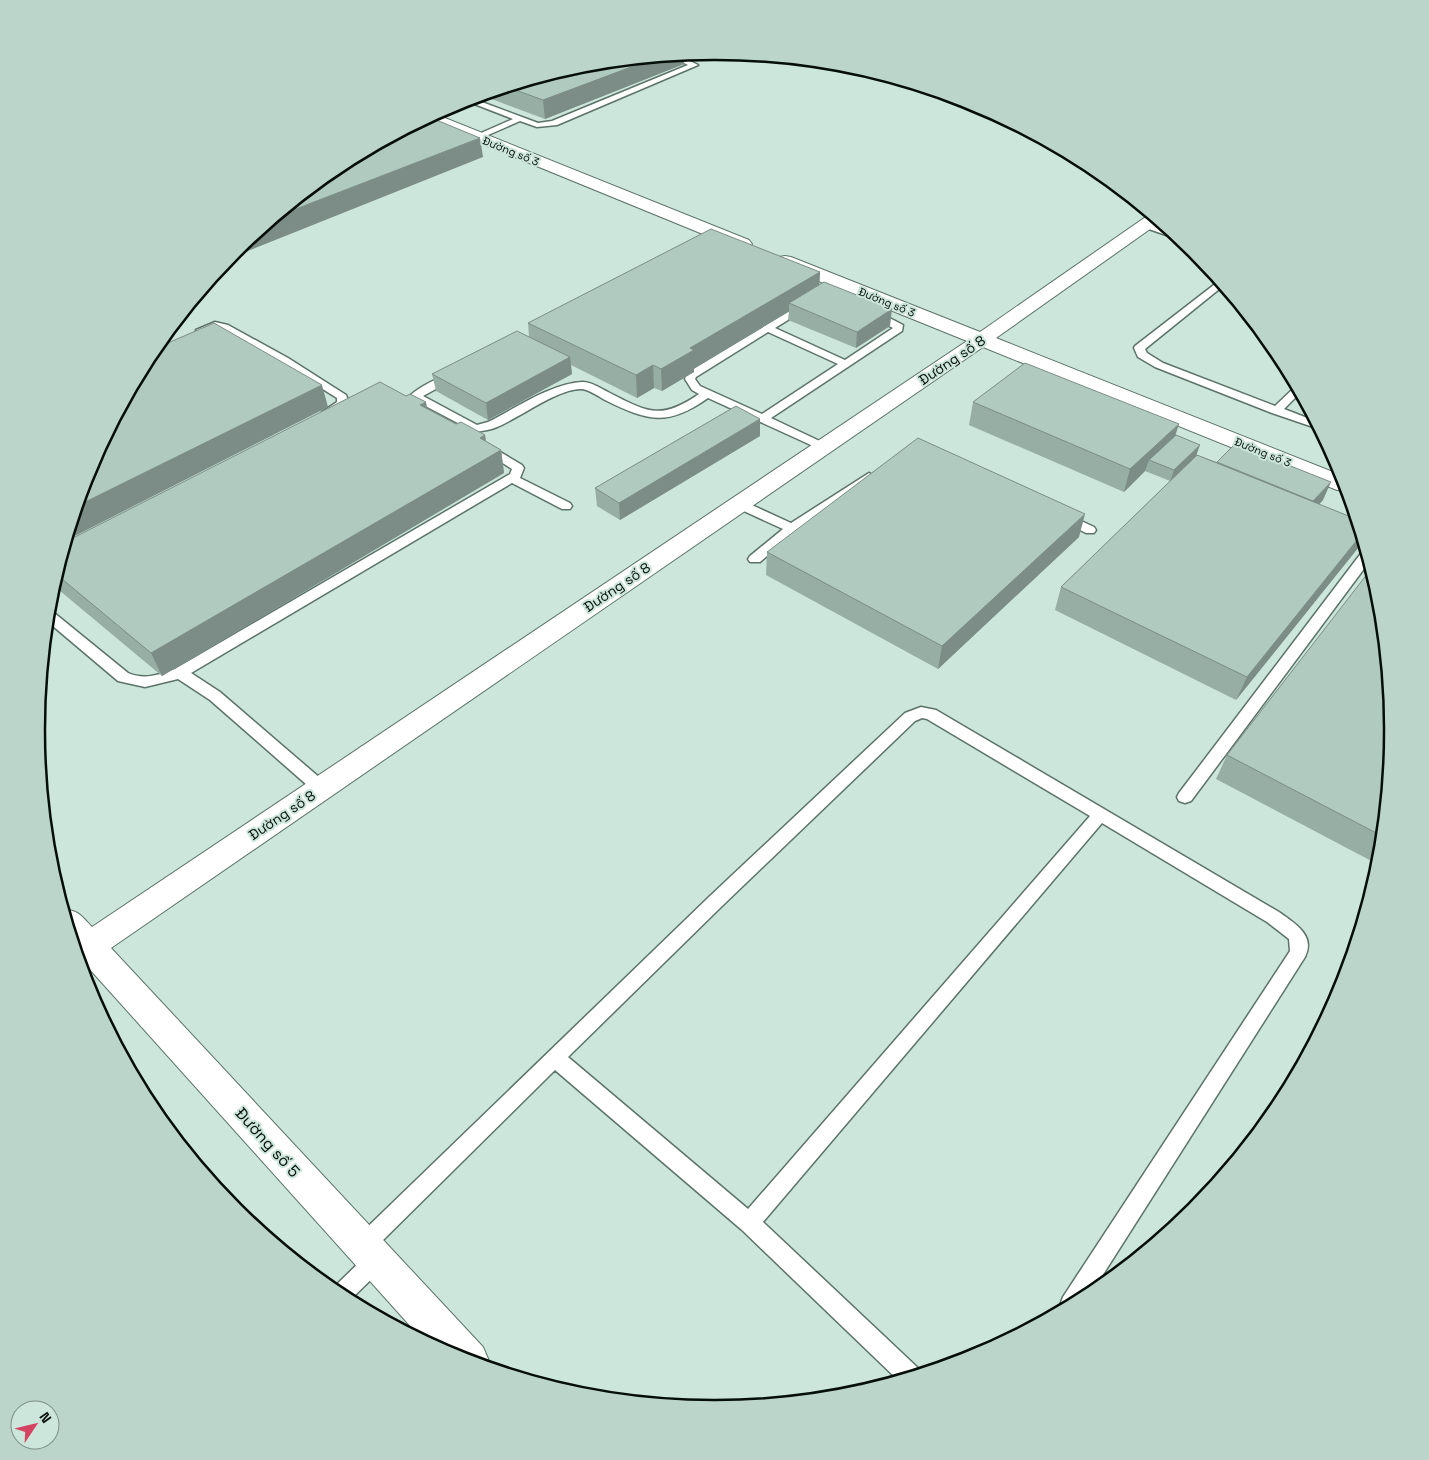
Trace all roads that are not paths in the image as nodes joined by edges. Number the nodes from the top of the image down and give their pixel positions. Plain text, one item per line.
1 (685, 61) edge
2 (478, 104) edge
3 (519, 119) junction
4 (438, 121) edge
5 (476, 136) junction
6 (1150, 222) edge
7 (1216, 287) edge
8 (815, 299) edge
9 (867, 311) edge
10 (767, 328) junction
11 (193, 333) edge
12 (981, 340) junction
13 (846, 364) junction
14 (465, 370) edge
15 (706, 394) junction
16 (1293, 394) edge
17 (404, 400) edge
18 (1276, 411) junction
19 (319, 417) edge
20 (763, 419) junction
21 (1309, 423) edge
22 (824, 447) junction
23 (882, 468) edge
24 (511, 478) junction
25 (1335, 479) edge
26 (739, 504) junction
27 (566, 506) dead end
28 (1054, 513) edge
29 (792, 528) junction
30 (1090, 530) dead end
31 (755, 559) dead end
32 (1362, 561) edge
33 (55, 620) edge
34 (180, 673) junction
35 (321, 788) junction
36 (1185, 797) dead end
37 (1100, 814) junction
38 (79, 940) edge
39 (81, 944) edge
40 (555, 1058) junction
41 (749, 1223) junction
42 (370, 1252) junction
43 (345, 1288) edge
44 (1080, 1291) edge
45 (458, 1349) edge
46 (905, 1372) edge

1 - 3 lane
2 - 3 lane
3 - 5 lane
4 - 5 street, Đường số 3
5 - 12 street, Đường số 3
6 - 12 street, Đường số 8
7 - 18 lane
8 - 10 lane
9 - 13 lane
10 - 13 lane
10 - 15 lane
11 - 19 lane
12 - 22 street, Đường số 8
12 - 25 street, Đường số 3
13 - 20 lane
14 - 15 lane
15 - 20 lane
16 - 18 lane
17 - 24 lane
18 - 21 lane
20 - 22 lane
22 - 26 street, Đường số 8
23 - 29 lane
24 - 27 lane
24 - 34 lane
26 - 29 lane
26 - 35 street, Đường số 8
28 - 30 lane
29 - 31 lane
32 - 36 lane
33 - 34 lane
34 - 35 lane
35 - 38 street, Đường số 8
37 - 40 lane
37 - 41 lane
37 - 44 lane
39 - 42 street, Đường số 5
40 - 41 lane
40 - 42 lane
41 - 46 lane
42 - 43 lane
42 - 45 street, Đường số 5

